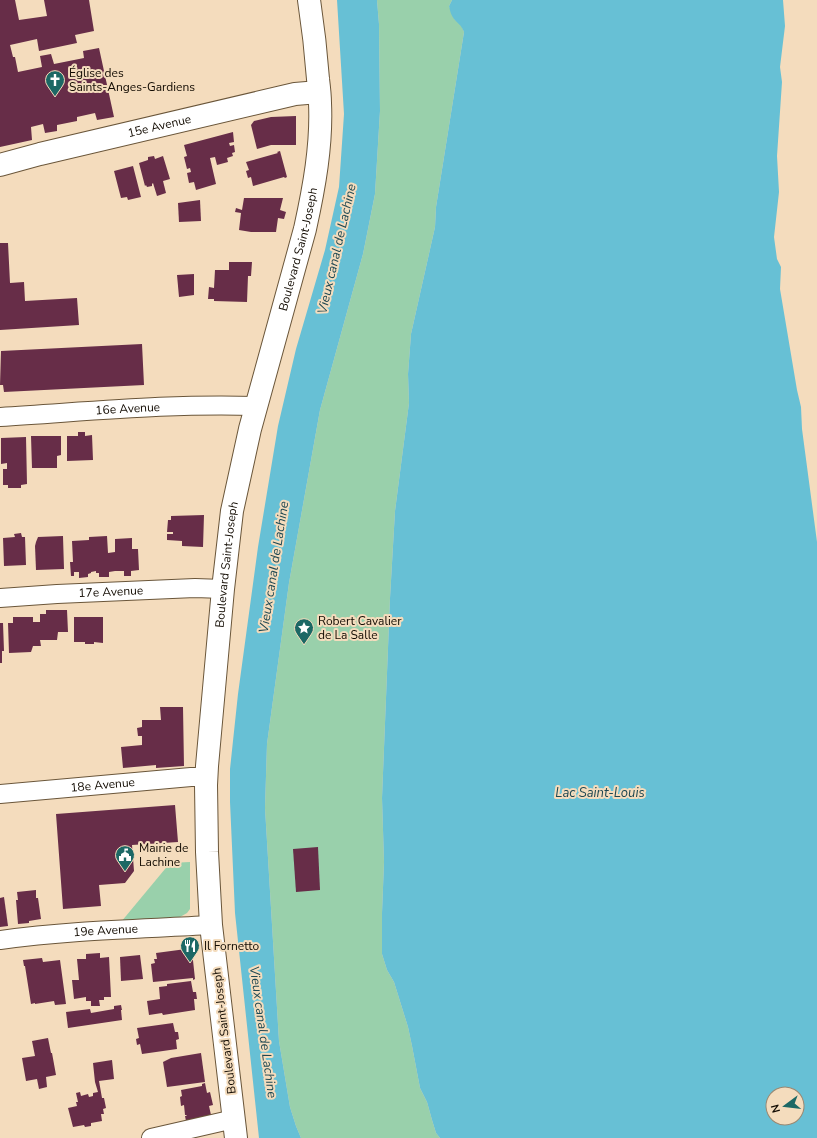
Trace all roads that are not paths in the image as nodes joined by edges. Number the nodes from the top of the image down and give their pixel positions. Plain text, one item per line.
1 (309, 0) edge
2 (319, 92) junction
3 (0, 165) edge
4 (256, 406) junction
5 (0, 417) edge
6 (223, 589) junction
7 (0, 598) edge
8 (206, 777) junction
9 (0, 794) edge
10 (211, 925) junction
11 (0, 940) edge
12 (235, 1128) edge
13 (152, 1138) edge

1 - 2 street, Boulevard Saint-Joseph
2 - 3 street, 15e Avenue
2 - 4 street, Boulevard Saint-Joseph
4 - 5 street, 16e Avenue
4 - 6 street, Boulevard Saint-Joseph
6 - 7 street, 17e Avenue
6 - 8 street, Boulevard Saint-Joseph
8 - 9 street, 18e Avenue
8 - 10 street, Boulevard Saint-Joseph
10 - 11 street, 19e Avenue
10 - 12 street, Boulevard Saint-Joseph
12 - 13 street

